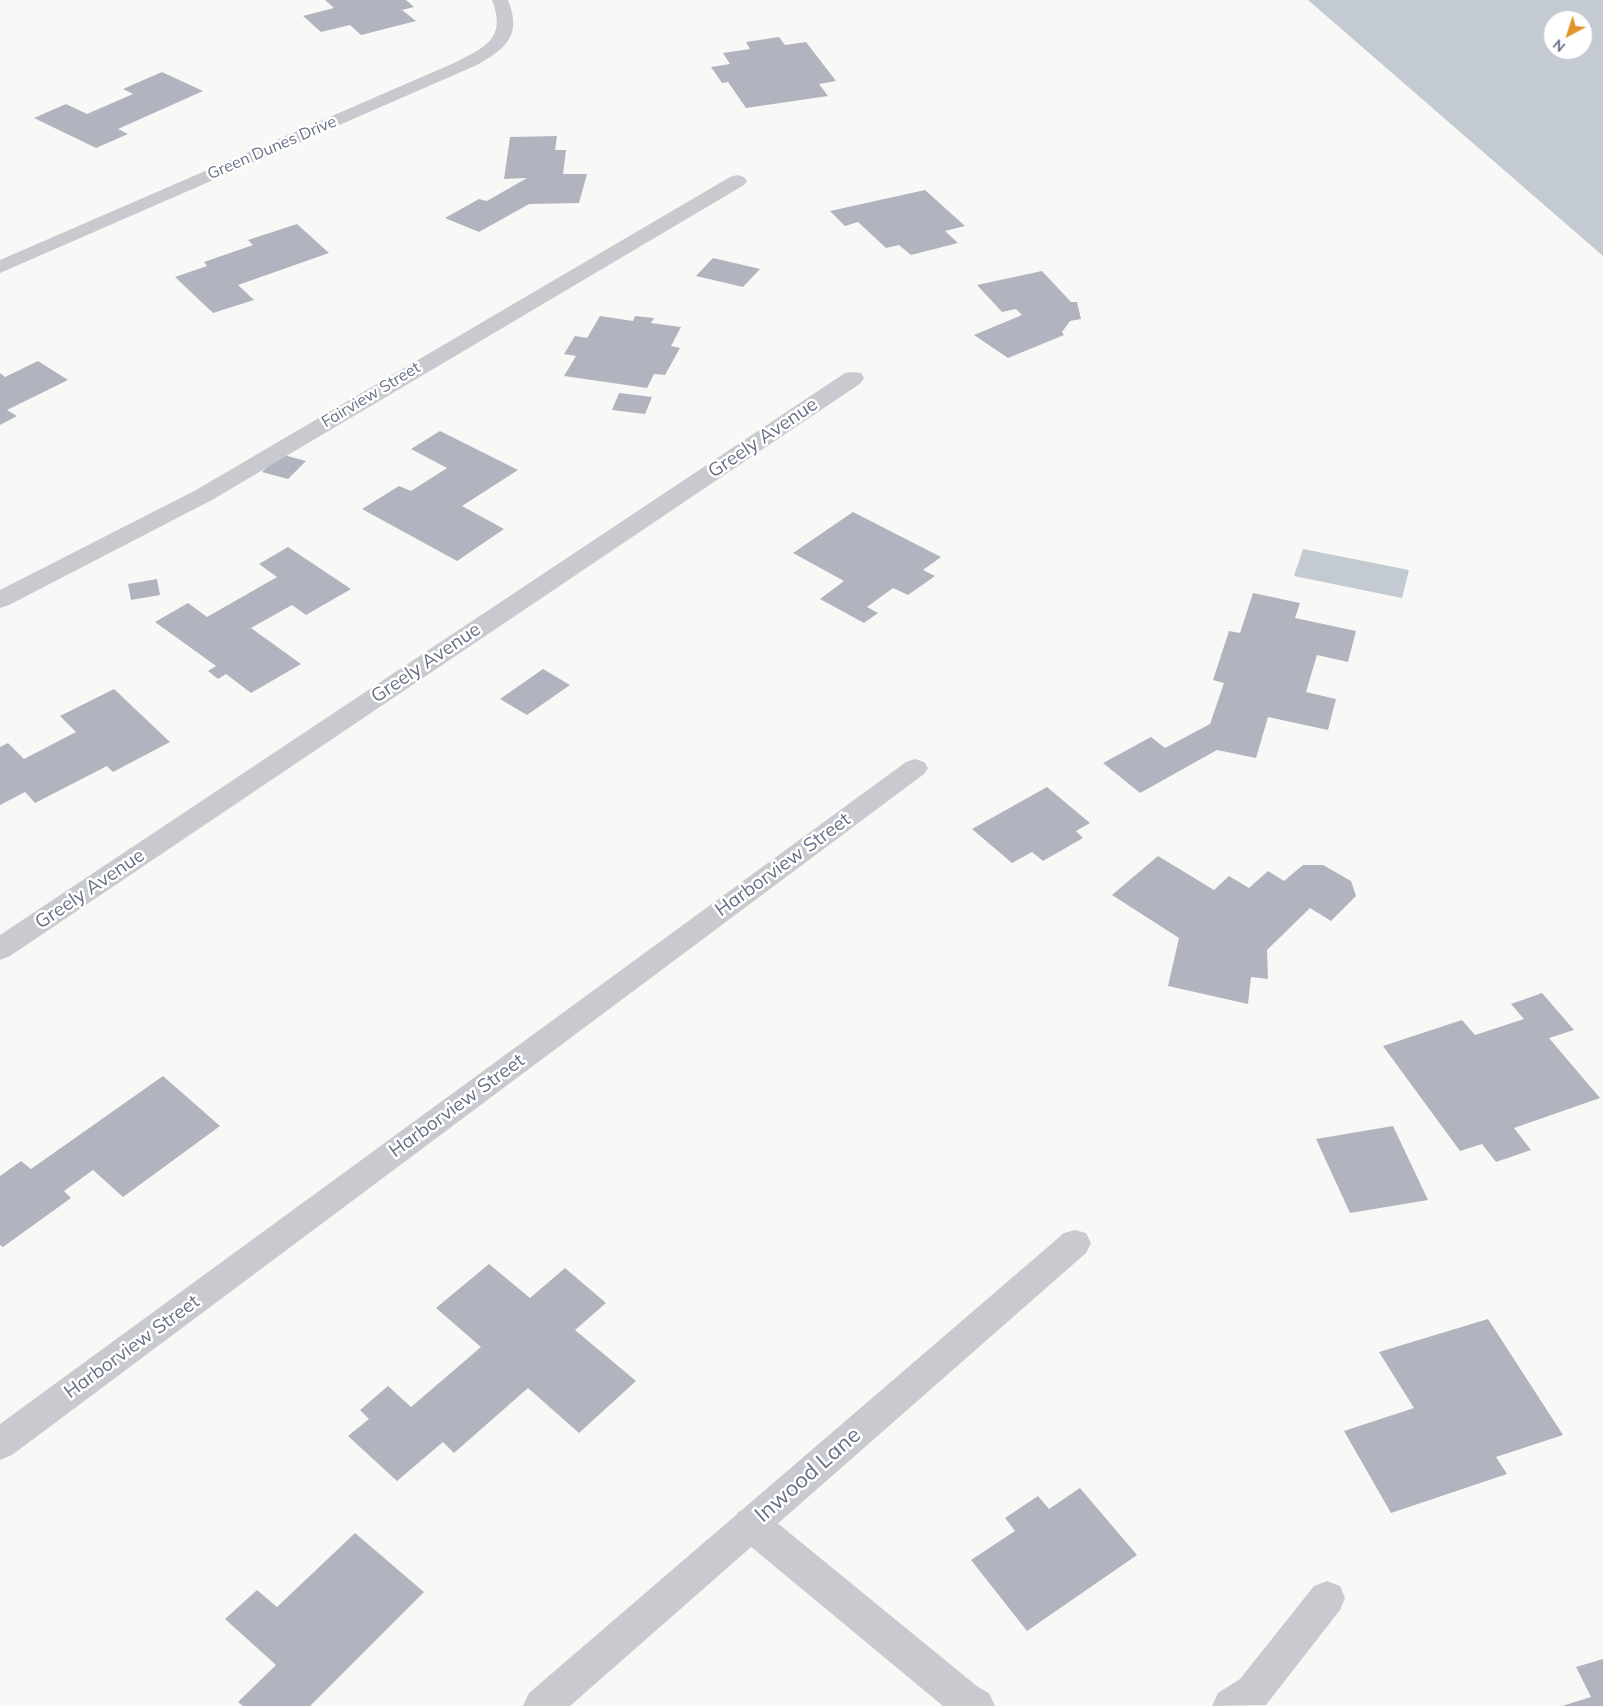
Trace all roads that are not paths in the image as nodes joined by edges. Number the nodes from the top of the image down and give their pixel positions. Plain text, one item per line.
1 (500, 0) edge
2 (737, 181) dead end
3 (0, 267) edge
4 (853, 378) dead end
5 (0, 600) edge
6 (915, 768) dead end
7 (0, 949) edge
8 (1074, 1243) dead end
9 (0, 1444) edge
10 (751, 1524) junction
11 (1327, 1598) dead end
12 (542, 1706) edge
13 (976, 1706) edge
14 (1231, 1706) edge

1 - 3 street, Green Dunes Drive
2 - 5 street, Fairview Street
4 - 7 street, Greely Avenue
6 - 9 street, Harborview Street
8 - 10 street, Inwood Lane
10 - 12 street, Inwood Lane
10 - 13 street
11 - 14 street

